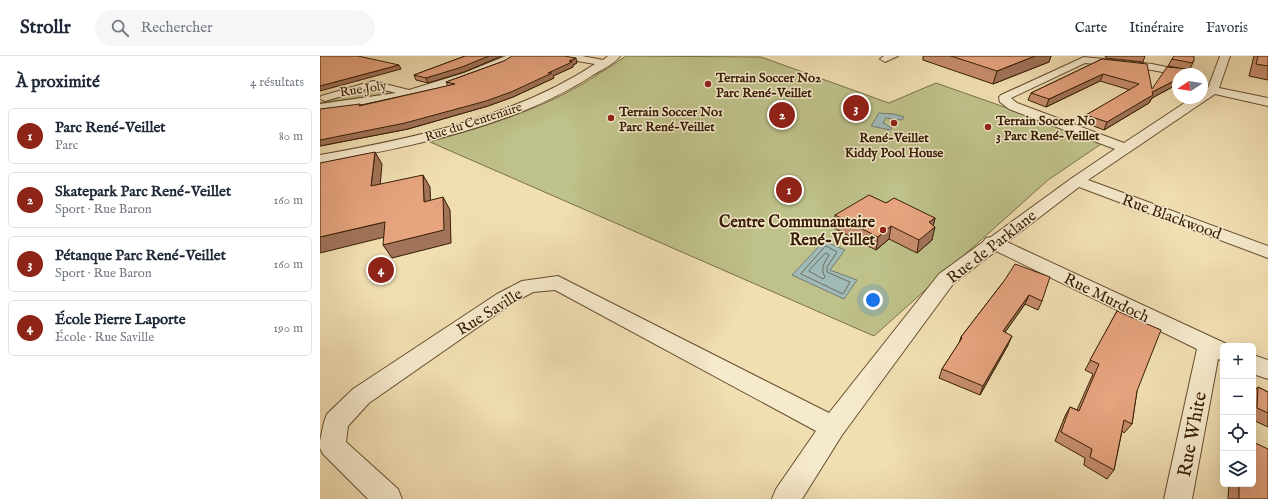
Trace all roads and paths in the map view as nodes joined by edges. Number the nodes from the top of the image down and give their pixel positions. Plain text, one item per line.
1 (514, 56) edge
2 (566, 56) edge
3 (616, 56) edge
4 (1225, 56) edge
5 (604, 63) junction
6 (1172, 71) edge
7 (1208, 86) edge
8 (1208, 88) edge
9 (410, 94) junction
10 (320, 100) edge
11 (1268, 102) edge
12 (1185, 104) edge
13 (320, 108) edge
14 (1126, 148) junction
15 (320, 159) edge
16 (1076, 181) junction
17 (992, 242) junction
18 (1268, 252) edge
19 (1216, 349) edge
20 (1256, 365) edge
21 (1268, 370) edge
22 (833, 427) junction
23 (388, 499) edge
24 (786, 499) edge
25 (1178, 499) edge

1 - 9 street, Rue Joly
2 - 5 street
3 - 5 street, Rue du Centenaire
4 - 7 street
5 - 15 street, Rue du Centenaire
6 - 14 street
8 - 11 street
9 - 10 street, Rue Joly
9 - 13 street, Rue Joly
12 - 14 street, Rue de Parklane
14 - 16 street, Rue de Parklane
16 - 17 street, Rue de Parklane
16 - 18 street, Rue Blackwood
17 - 19 street, Rue Murdoch
17 - 22 street, Rue de Parklane
19 - 25 street, Rue White
20 - 21 street
22 - 23 street, Rue Saville
22 - 24 street, Rue de Parklane

